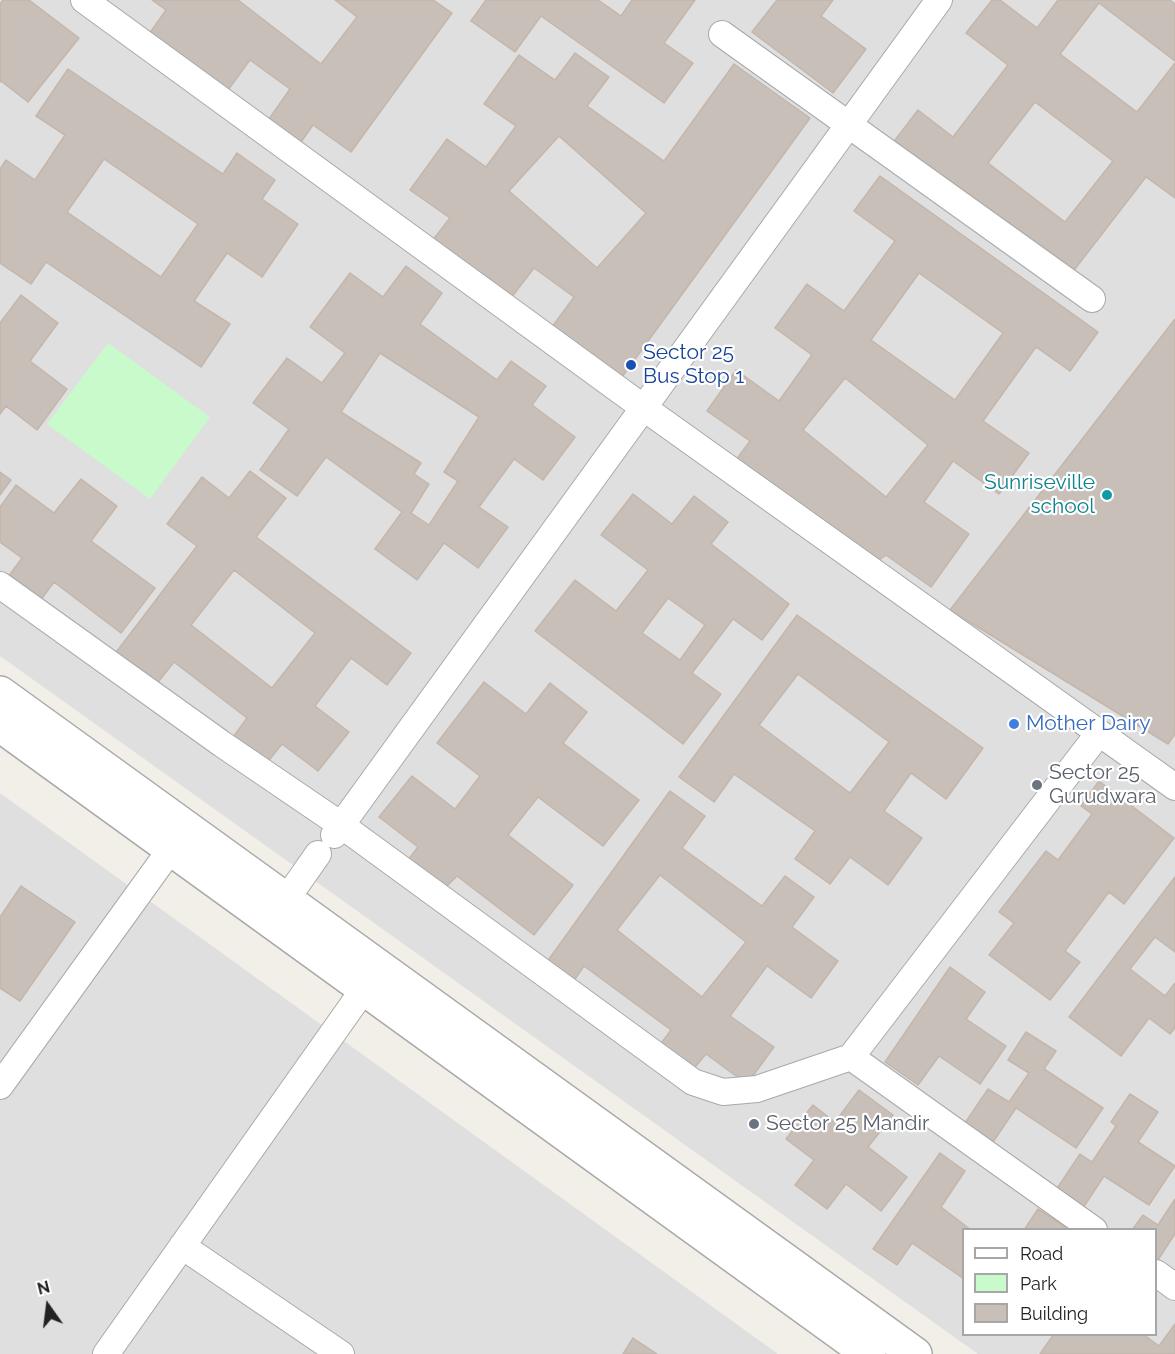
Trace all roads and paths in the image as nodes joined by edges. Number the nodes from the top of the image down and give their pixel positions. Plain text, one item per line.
1 (84, 0) edge
2 (939, 0) edge
3 (722, 34) dead end
4 (849, 125) junction
5 (1092, 299) dead end
6 (644, 408) junction
7 (0, 585) edge
8 (0, 693) edge
9 (0, 726) edge
10 (1099, 733) junction
11 (1175, 787) edge
12 (178, 838) junction
13 (331, 838) junction
14 (279, 911) junction
15 (364, 988) junction
16 (851, 1057) junction
17 (0, 1086) edge
18 (1091, 1228) edge
19 (182, 1246) junction
20 (1157, 1274) edge
21 (1175, 1287) edge
22 (106, 1354) edge
23 (341, 1354) edge
24 (869, 1354) edge
25 (915, 1354) edge

1 - 6 street
2 - 4 street
3 - 4 street
4 - 5 street
4 - 6 street
6 - 10 street
6 - 13 street
7 - 13 street
8 - 12 street
9 - 12 street
10 - 11 street
10 - 16 street
12 - 14 street
12 - 17 street
13 - 14 street
13 - 16 street
14 - 15 street
14 - 25 street
15 - 19 street
15 - 24 street
16 - 18 street
19 - 22 street
19 - 23 street
20 - 21 street

